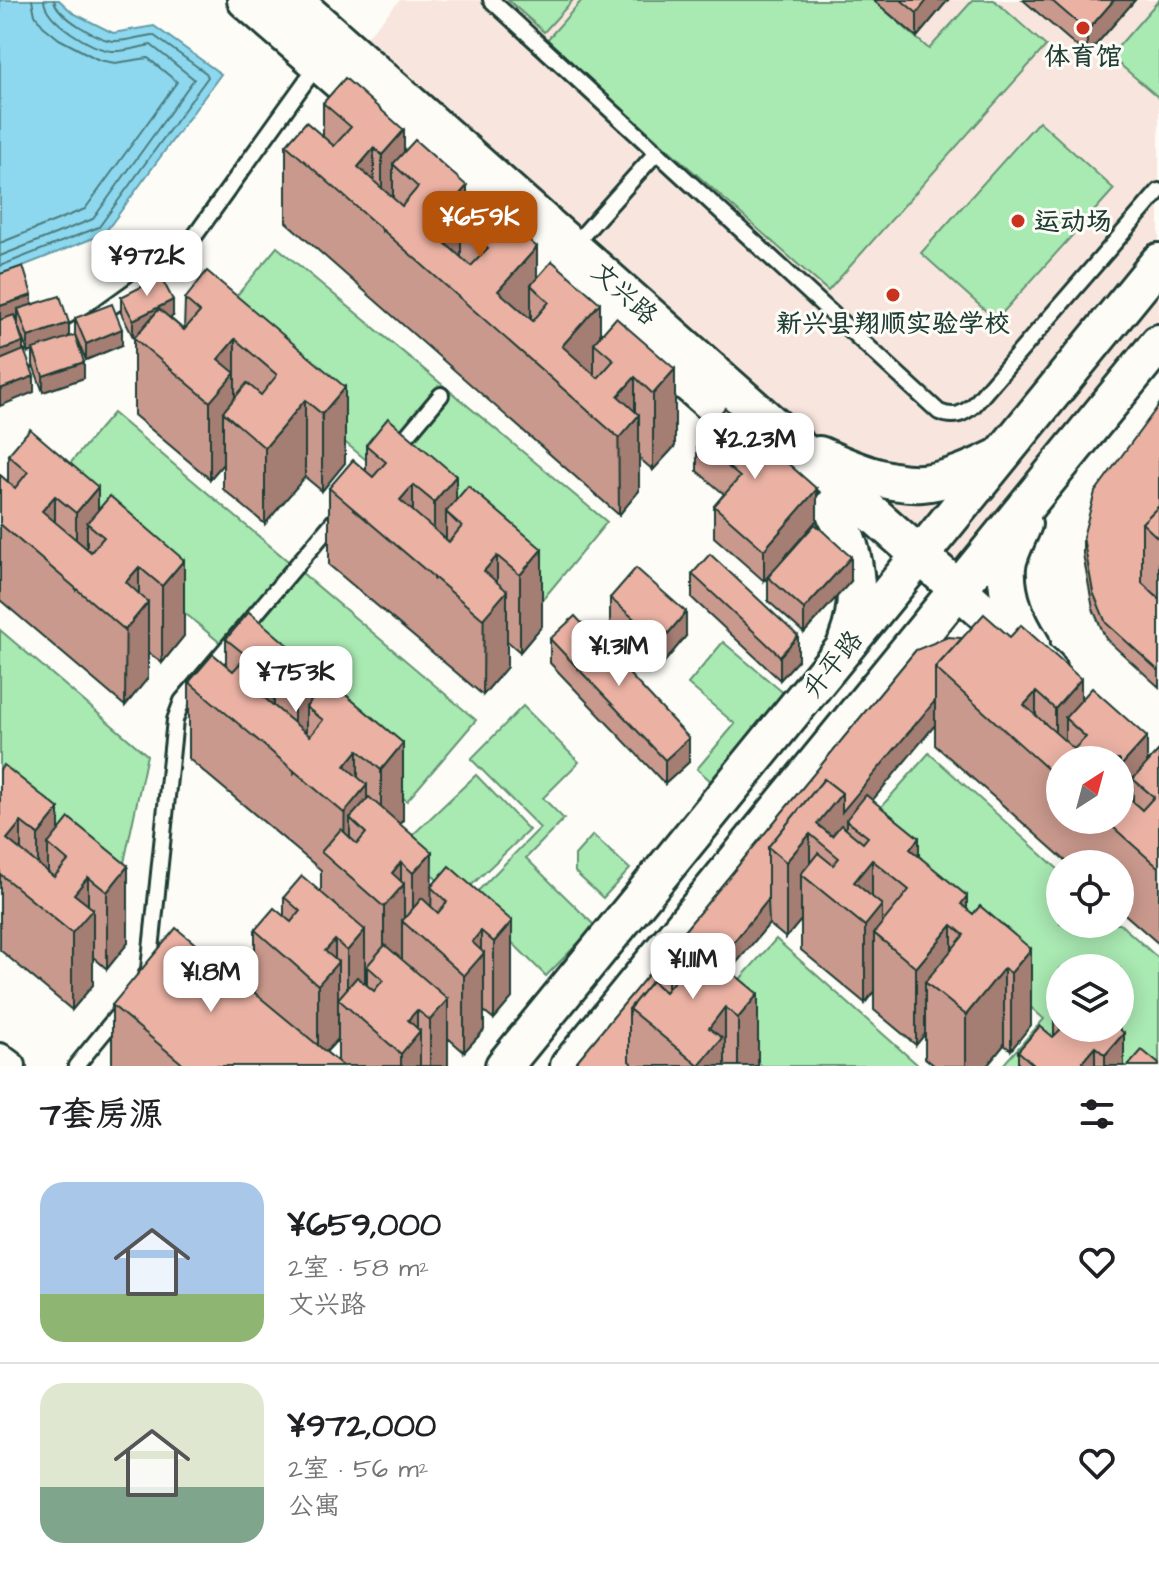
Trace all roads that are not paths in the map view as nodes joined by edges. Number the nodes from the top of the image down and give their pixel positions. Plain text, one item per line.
1 (246, 0) edge
2 (293, 0) edge
3 (491, 0) edge
4 (319, 63) junction
5 (366, 84) junction
6 (656, 153) junction
7 (1159, 191) edge
8 (573, 246) junction
9 (1159, 262) edge
10 (1159, 343) edge
11 (0, 374) edge
12 (441, 395) dead end
13 (792, 442) junction
14 (1001, 457) junction
15 (381, 466) edge
16 (1033, 497) junction
17 (352, 501) edge
18 (832, 508) junction
19 (920, 555) junction
20 (958, 589) junction
21 (843, 650) junction
22 (1059, 679) junction
23 (874, 692) junction
24 (0, 1057) edge
25 (12, 1066) edge
26 (76, 1066) edge
27 (504, 1066) edge
28 (569, 1066) edge

1 - 4 street, 文兴路
2 - 5 street, 文兴路
3 - 6 lane
4 - 5 street, 文兴路
4 - 11 lane
5 - 8 street, 文兴路
5 - 18 street, 文兴路
6 - 7 lane
6 - 8 lane
8 - 13 street, 文兴路
9 - 14 street, 升平路
10 - 16 street, 升平路
12 - 15 lane
13 - 14 street
13 - 19 street, 文兴路
14 - 19 street, 升平路
16 - 20 street, 升平路
16 - 22 street
17 - 26 lane
18 - 19 street, 文兴路
18 - 21 street
19 - 20 street, 文兴路
19 - 21 street, 升平路
20 - 22 street, 文兴路
20 - 23 street, 升平路
21 - 27 street, 升平路
22 - 23 street
23 - 28 street, 升平路
24 - 25 street

